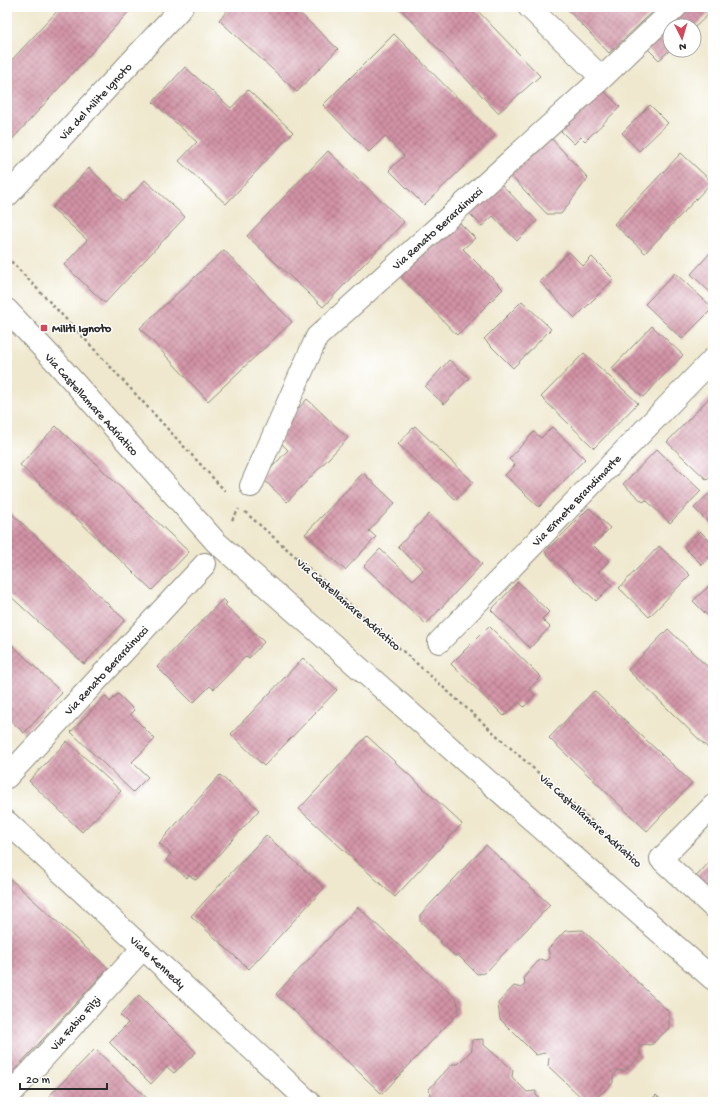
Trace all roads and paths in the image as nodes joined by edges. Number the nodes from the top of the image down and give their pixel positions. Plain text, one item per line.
1 (182, 7) edge
2 (529, 7) edge
3 (676, 7) edge
4 (602, 78) junction
5 (7, 196) edge
6 (7, 257) edge
7 (7, 310) edge
8 (713, 359) edge
9 (251, 486) dead end
10 (230, 497) dead end
11 (240, 508) dead end
12 (205, 564) dead end
13 (439, 642) dead end
14 (427, 664) dead end
15 (423, 669) junction
16 (7, 777) edge
17 (713, 806) edge
18 (7, 822) edge
19 (636, 861) dead end
20 (713, 907) edge
21 (143, 948) junction
22 (713, 978) edge
23 (7, 1098) edge
24 (309, 1102) edge

1 - 5 street, Via del Milite Ignoto
2 - 4 street
3 - 4 street, Via Renato Berardinucci
4 - 9 street, Via Renato Berardinucci
6 - 10 path
7 - 22 street, Via Castellamare Adriatico
8 - 13 street, Via Ermete Brandimarte
11 - 15 path, Via Castellamare Adriatico
12 - 16 street, Via Renato Berardinucci
14 - 15 path
15 - 19 path, Via Castellamare Adriatico
17 - 20 street
18 - 21 street, Viale Kennedy
21 - 23 street, Via Fabio Filzi
21 - 24 street, Viale Kennedy

